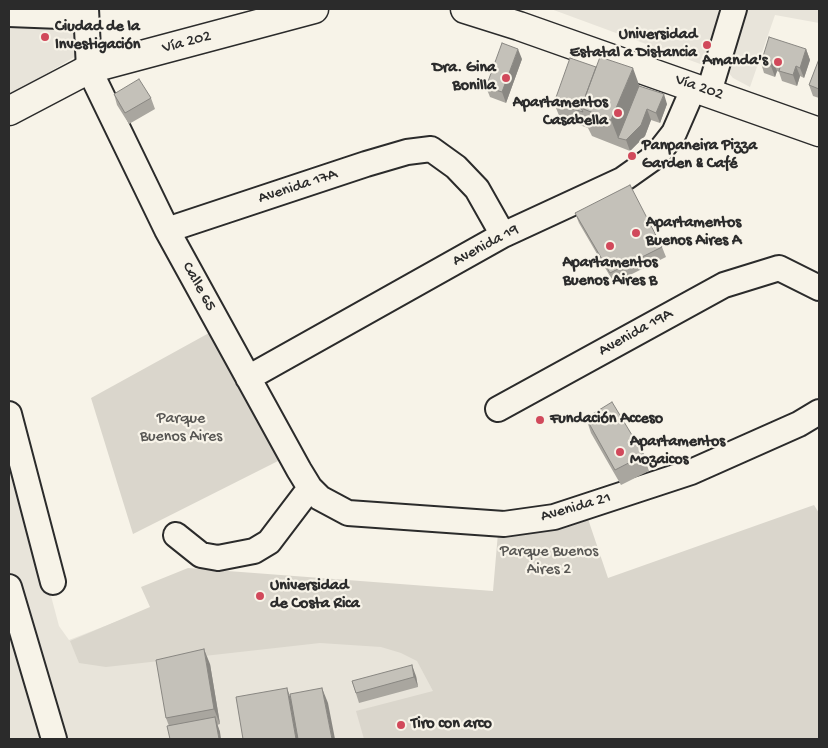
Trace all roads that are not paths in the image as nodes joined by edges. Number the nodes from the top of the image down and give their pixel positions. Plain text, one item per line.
1 (314, 9) edge
2 (465, 9) edge
3 (734, 9) edge
4 (86, 13) edge
5 (9, 14) edge
6 (89, 70) junction
7 (702, 89) junction
8 (9, 111) edge
9 (819, 132) edge
10 (167, 230) junction
11 (503, 235) junction
12 (819, 288) edge
13 (248, 378) junction
14 (498, 409) dead end
15 (819, 412) edge
16 (9, 414) edge
17 (315, 493) junction
18 (176, 535) dead end
19 (53, 582) dead end
20 (9, 587) edge
21 (54, 739) edge

1 - 6 main road, Vía 202
2 - 7 main road, Vía 202
3 - 7 street, Avenida 19
4 - 5 street
4 - 6 street
6 - 8 main road, Vía 202
6 - 10 street, Calle 65
7 - 9 main road, Vía 202
7 - 11 street, Avenida 19
10 - 11 street, Avenida 17A
10 - 13 street, Calle 65
11 - 13 street, Avenida 19
12 - 14 street, Avenida 19A
13 - 17 street, Calle 65
15 - 17 street, Avenida 21
16 - 19 street
17 - 18 street
20 - 21 street

